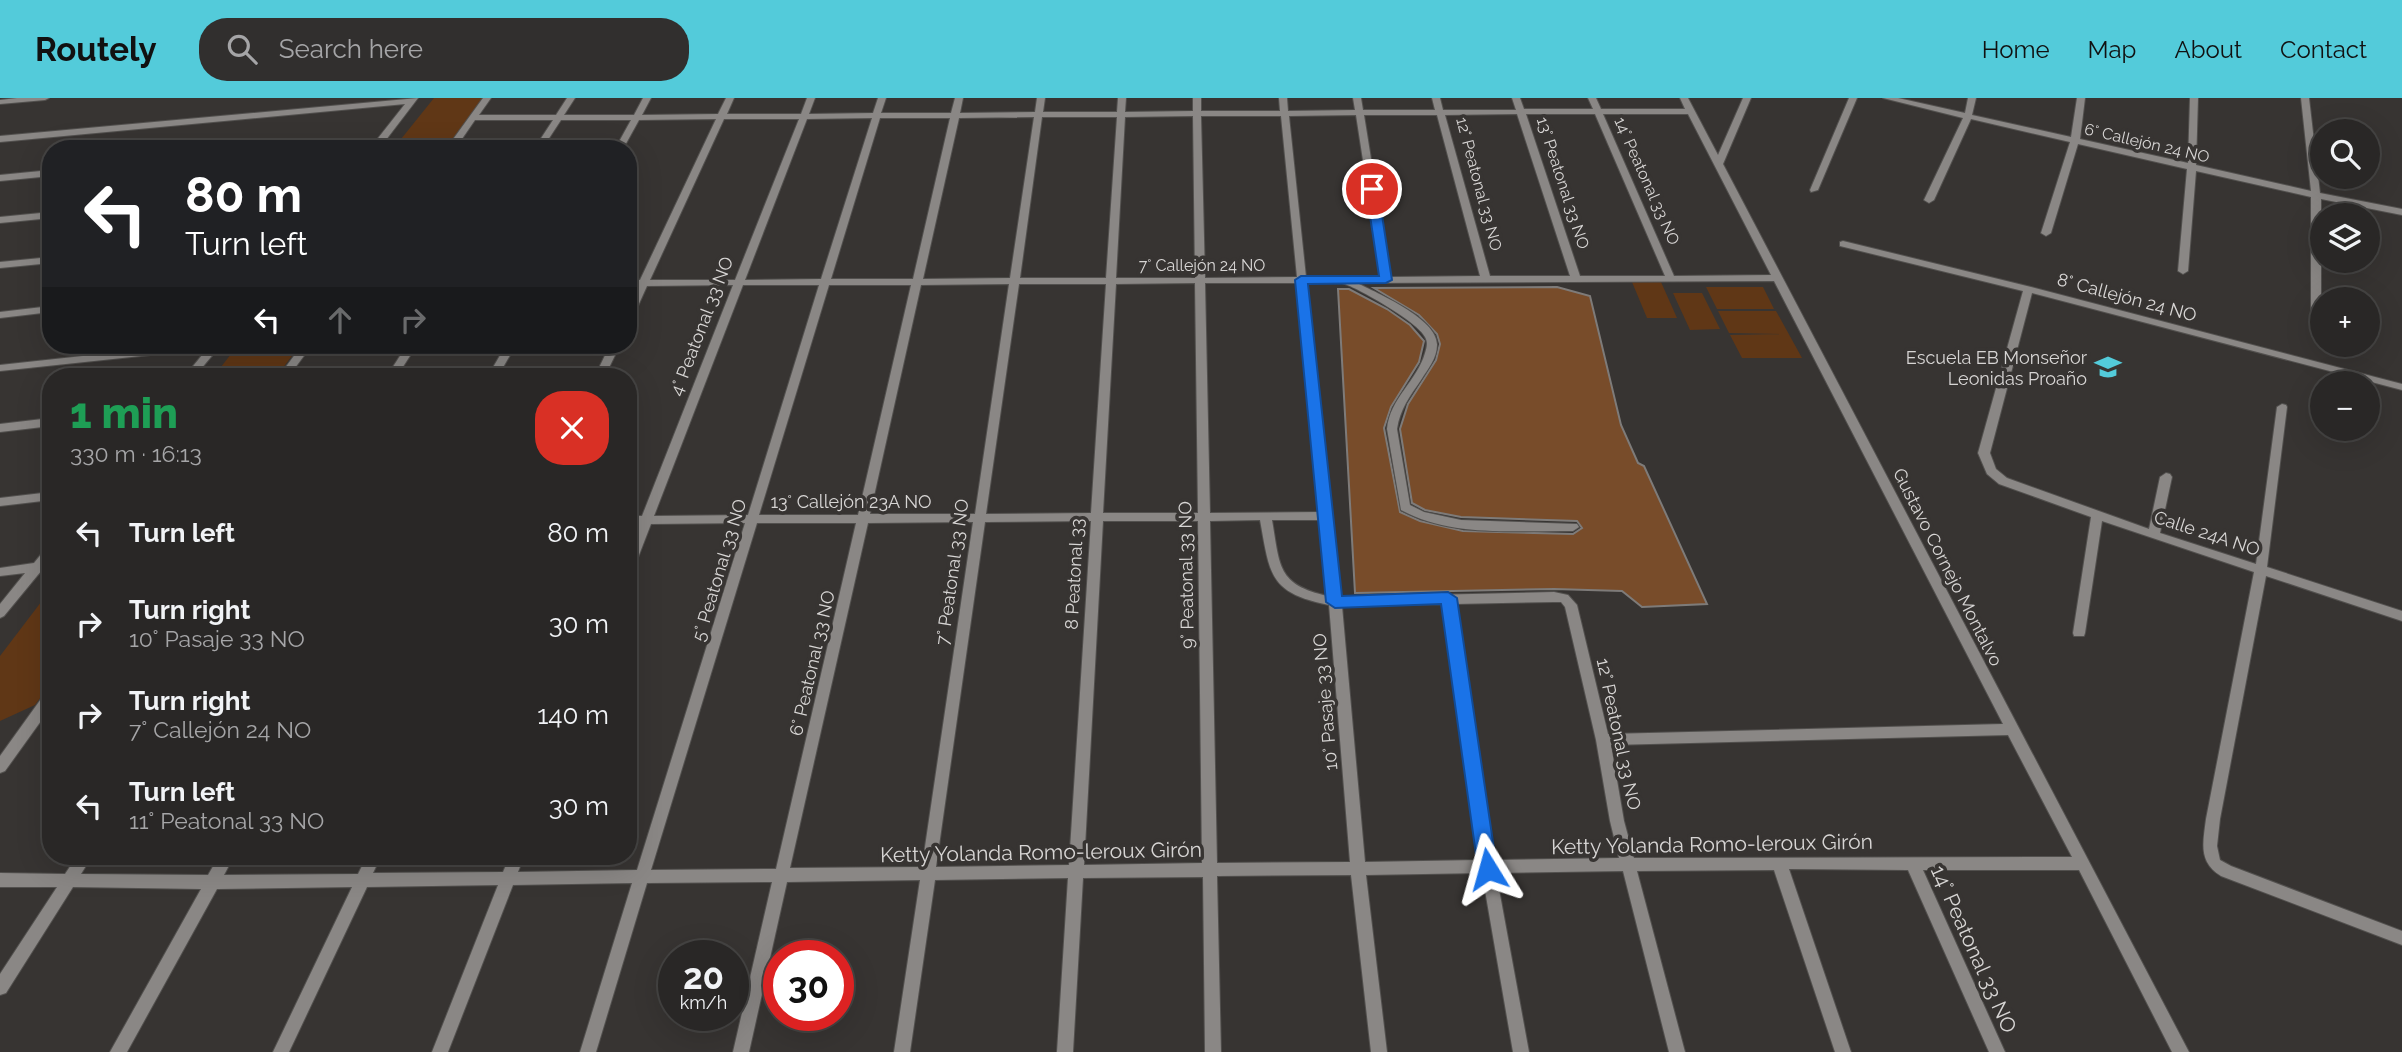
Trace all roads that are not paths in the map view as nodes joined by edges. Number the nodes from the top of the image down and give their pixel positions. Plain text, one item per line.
1 (45, 98) edge
2 (487, 98) edge
3 (571, 98) edge
4 (647, 98) edge
5 (730, 98) edge
6 (811, 98) edge
7 (882, 98) edge
8 (959, 98) edge
9 (1041, 98) edge
10 (1122, 98) edge
11 (1197, 98) edge
12 (1283, 98) edge
13 (1357, 98) edge
14 (1436, 98) edge
15 (1516, 98) edge
16 (1592, 98) edge
17 (1684, 98) edge
18 (1747, 98) edge
19 (1853, 98) edge
20 (1887, 98) edge
21 (1972, 98) edge
22 (2081, 98) edge
23 (2194, 98) edge
24 (2305, 98) edge
25 (413, 100) edge
26 (0, 102) edge
27 (1691, 111) junction
28 (1522, 112) junction
29 (1598, 112) junction
30 (1284, 113) junction
31 (1360, 113) junction
32 (1442, 113) junction
33 (1121, 114) junction
34 (1198, 114) junction
35 (955, 115) junction
36 (1038, 115) junction
37 (723, 116) junction
38 (804, 116) junction
39 (877, 116) junction
40 (1968, 116) junction
41 (558, 117) junction
42 (637, 117) junction
43 (472, 118) junction
44 (0, 139) edge
45 (381, 140) edge
46 (456, 140) edge
47 (544, 140) edge
48 (624, 140) edge
49 (2075, 141) junction
50 (1718, 164) junction
51 (2192, 167) junction
52 (42, 174) edge
53 (0, 178) edge
54 (1814, 190) dead end
55 (2316, 195) junction
56 (1929, 200) dead end
57 (2402, 212) edge
58 (42, 216) edge
59 (0, 220) edge
60 (2046, 233) dead end
61 (1843, 244) dead end
62 (42, 261) edge
63 (0, 265) edge
64 (2183, 271) dead end
65 (1671, 278) junction
66 (1777, 278) junction
67 (1486, 279) junction
68 (1576, 279) junction
69 (1301, 280) junction
70 (1345, 280) junction
71 (1386, 280) junction
72 (1014, 281) junction
73 (1111, 281) junction
74 (1200, 281) junction
75 (825, 282) junction
76 (917, 282) junction
77 (637, 283) edge
78 (644, 283) junction
79 (739, 283) junction
80 (2316, 287) edge
81 (2028, 289) junction
82 (637, 298) edge
83 (42, 310) edge
84 (0, 315) edge
85 (130, 354) edge
86 (207, 354) edge
87 (0, 368) edge
88 (196, 368) edge
89 (2402, 387) edge
90 (2283, 407) dead end
91 (42, 423) edge
92 (0, 428) edge
93 (2165, 477) dead end
94 (42, 497) edge
95 (0, 502) edge
96 (2097, 514) junction
97 (1326, 516) junction
98 (1204, 517) junction
99 (1265, 517) junction
100 (980, 518) junction
101 (1097, 518) junction
102 (753, 519) junction
103 (863, 519) junction
104 (637, 520) edge
105 (647, 520) junction
106 (1573, 527) dead end
107 (2154, 535) junction
108 (637, 545) edge
109 (42, 561) edge
110 (37, 567) junction
111 (2261, 570) junction
112 (0, 572) edge
113 (1448, 598) junction
114 (1335, 602) junction
115 (0, 613) edge
116 (2402, 615) edge
117 (2079, 633) dead end
118 (42, 706) edge
119 (2011, 729) junction
120 (1603, 740) junction
121 (6, 746) edge
122 (0, 767) edge
123 (1779, 863) junction
124 (1912, 863) junction
125 (2082, 864) junction
126 (79, 865) edge
127 (222, 865) edge
128 (370, 865) edge
129 (513, 865) edge
130 (1628, 867) junction
131 (1488, 869) junction
132 (1360, 870) junction
133 (1210, 872) junction
134 (1075, 873) junction
135 (928, 874) junction
136 (782, 876) junction
137 (642, 877) junction
138 (508, 879) junction
139 (0, 880) edge
140 (362, 881) junction
141 (212, 882) junction
142 (68, 883) junction
143 (2402, 938) edge
144 (0, 988) edge
145 (118, 1052) edge
146 (281, 1052) edge
147 (440, 1052) edge
148 (588, 1052) edge
149 (741, 1052) edge
150 (902, 1052) edge
151 (1065, 1052) edge
152 (1213, 1052) edge
153 (1379, 1052) edge
154 (1521, 1052) edge
155 (1677, 1052) edge
156 (1843, 1052) edge
157 (1997, 1052) edge
158 (2180, 1052) edge

1 - 26 street
2 - 43 street
3 - 41 street
4 - 42 street
5 - 37 street
6 - 38 street, 4° Peatonal 33 NO
7 - 39 street, 5° Peatonal 33 NO
8 - 35 street
9 - 36 street, 7° Peatonal 33 NO
10 - 33 street, 8 Peatonal 33
11 - 34 street, 9° Peatonal 33 NO
12 - 30 street, 10° Pasaje 33 NO
13 - 31 street
14 - 32 street, 12° Peatonal 33 NO
15 - 28 street, 13° Peatonal 33 NO
16 - 29 street, 14° Peatonal 33 NO
17 - 27 street, Gustavo Cornejo Montalvo
18 - 50 street
19 - 54 street
20 - 40 street, 6° Callejón 24 NO
21 - 40 street
22 - 49 street
23 - 51 street
24 - 55 street
25 - 44 street
25 - 45 street
27 - 29 street
27 - 50 street, Gustavo Cornejo Montalvo
28 - 29 street
28 - 32 street
28 - 68 street, 13° Peatonal 33 NO
29 - 65 street, 14° Peatonal 33 NO
30 - 31 street
30 - 34 street
30 - 69 street, 10° Pasaje 33 NO
31 - 32 street
31 - 71 street
32 - 67 street, 12° Peatonal 33 NO
33 - 34 street
33 - 36 street
33 - 73 street, 8 Peatonal 33
34 - 74 street, 9° Peatonal 33 NO
35 - 36 street
35 - 39 street
35 - 76 street, 6° Peatonal 33 NO
36 - 72 street, 7° Peatonal 33 NO
37 - 38 street
37 - 42 street
37 - 78 street
38 - 39 street
38 - 79 street, 4° Peatonal 33 NO
39 - 75 street, 5° Peatonal 33 NO
40 - 49 street, 6° Callejón 24 NO
40 - 56 street
41 - 42 street
41 - 43 street
41 - 47 street
42 - 48 street
43 - 46 street
49 - 51 street, 6° Callejón 24 NO
49 - 60 street
50 - 66 street, Gustavo Cornejo Montalvo
51 - 55 street, 6° Callejón 24 NO
51 - 64 street
52 - 53 street
55 - 57 street, 6° Callejón 24 NO
55 - 80 street
58 - 59 street
61 - 81 street, 8° Callejón 24 NO
62 - 63 street
65 - 66 street, 7° Callejón 24 NO
65 - 68 street, 7° Callejón 24 NO
66 - 119 street, Gustavo Cornejo Montalvo
67 - 68 street, 7° Callejón 24 NO
67 - 71 street, 7° Callejón 24 NO
69 - 70 street, 7° Callejón 24 NO
69 - 74 street, 7° Callejón 24 NO
69 - 97 street, 10° Pasaje 33 NO
70 - 71 street, 7° Callejón 24 NO
70 - 106 street
72 - 73 street, 7° Callejón 24 NO
72 - 76 street, 7° Callejón 24 NO
72 - 100 street, 7° Peatonal 33 NO
73 - 74 street, 7° Callejón 24 NO
73 - 101 street, 8 Peatonal 33
74 - 98 street, 9° Peatonal 33 NO
75 - 76 street, 7° Callejón 24 NO
75 - 79 street, 7° Callejón 24 NO
75 - 102 street, 5° Peatonal 33 NO
76 - 103 street, 6° Peatonal 33 NO
77 - 78 street, 7° Callejón 24 NO
78 - 79 street, 7° Callejón 24 NO
78 - 82 street
79 - 105 street, 4° Peatonal 33 NO
81 - 89 street, 8° Callejón 24 NO
81 - 96 street, Calle 24A NO
83 - 84 street
85 - 87 street
86 - 88 street
90 - 111 street
91 - 92 street
93 - 107 street
94 - 95 street
96 - 107 street, Calle 24A NO
96 - 117 street
97 - 99 street, 13° Callejón 23A NO
97 - 114 street, 10° Pasaje 33 NO
98 - 99 street, 13° Callejón 23A NO
98 - 101 street, 13° Callejón 23A NO
98 - 133 street, 9° Peatonal 33 NO
99 - 114 street
100 - 101 street, 13° Callejón 23A NO
100 - 103 street, 13° Callejón 23A NO
100 - 135 street, 7° Peatonal 33 NO
101 - 134 street, 8 Peatonal 33
102 - 103 street, 13° Callejón 23A NO
102 - 105 street, 13° Callejón 23A NO
102 - 137 street, 5° Peatonal 33 NO
103 - 136 street, 6° Peatonal 33 NO
104 - 105 street, 13° Callejón 23A NO
105 - 108 street, 4° Peatonal 33 NO
107 - 111 street, Calle 24A NO
109 - 110 street
110 - 112 street
110 - 115 street
111 - 116 street, Calle 24A NO
111 - 143 street
113 - 114 street
113 - 120 street, 12° Peatonal 33 NO
113 - 131 street
114 - 132 street, 10° Pasaje 33 NO
118 - 121 street
119 - 120 street
119 - 125 street, Gustavo Cornejo Montalvo
120 - 130 street, 12° Peatonal 33 NO
121 - 122 street
123 - 124 street, Ketty Yolanda Romo-leroux Girón
123 - 130 street, Ketty Yolanda Romo-leroux Girón
123 - 156 street
124 - 125 street, Ketty Yolanda Romo-leroux Girón
124 - 157 street, 14° Peatonal 33 NO
125 - 158 street, Gustavo Cornejo Montalvo
126 - 142 street
127 - 141 street
128 - 140 street
129 - 138 street
130 - 131 street, Ketty Yolanda Romo-leroux Girón
130 - 155 street, 12° Peatonal 33 NO
131 - 132 street, Ketty Yolanda Romo-leroux Girón
131 - 154 street
132 - 133 street, Ketty Yolanda Romo-leroux Girón
132 - 153 street, 10° Pasaje 33 NO
133 - 134 street, Ketty Yolanda Romo-leroux Girón
133 - 152 street, 9° Peatonal 33 NO
134 - 135 street, Ketty Yolanda Romo-leroux Girón
134 - 151 street, 8 Peatonal 33
135 - 136 street, Ketty Yolanda Romo-leroux Girón
135 - 150 street, 7° Peatonal 33 NO
136 - 137 street, Ketty Yolanda Romo-leroux Girón
136 - 149 street, 6° Peatonal 33 NO
137 - 138 street, Ketty Yolanda Romo-leroux Girón
137 - 148 street, 5° Peatonal 33 NO
138 - 140 street, Ketty Yolanda Romo-leroux Girón
138 - 147 street
139 - 142 street, Ketty Yolanda Romo-leroux Girón
140 - 141 street, Ketty Yolanda Romo-leroux Girón
140 - 146 street
141 - 142 street, Ketty Yolanda Romo-leroux Girón
141 - 145 street
142 - 144 street

